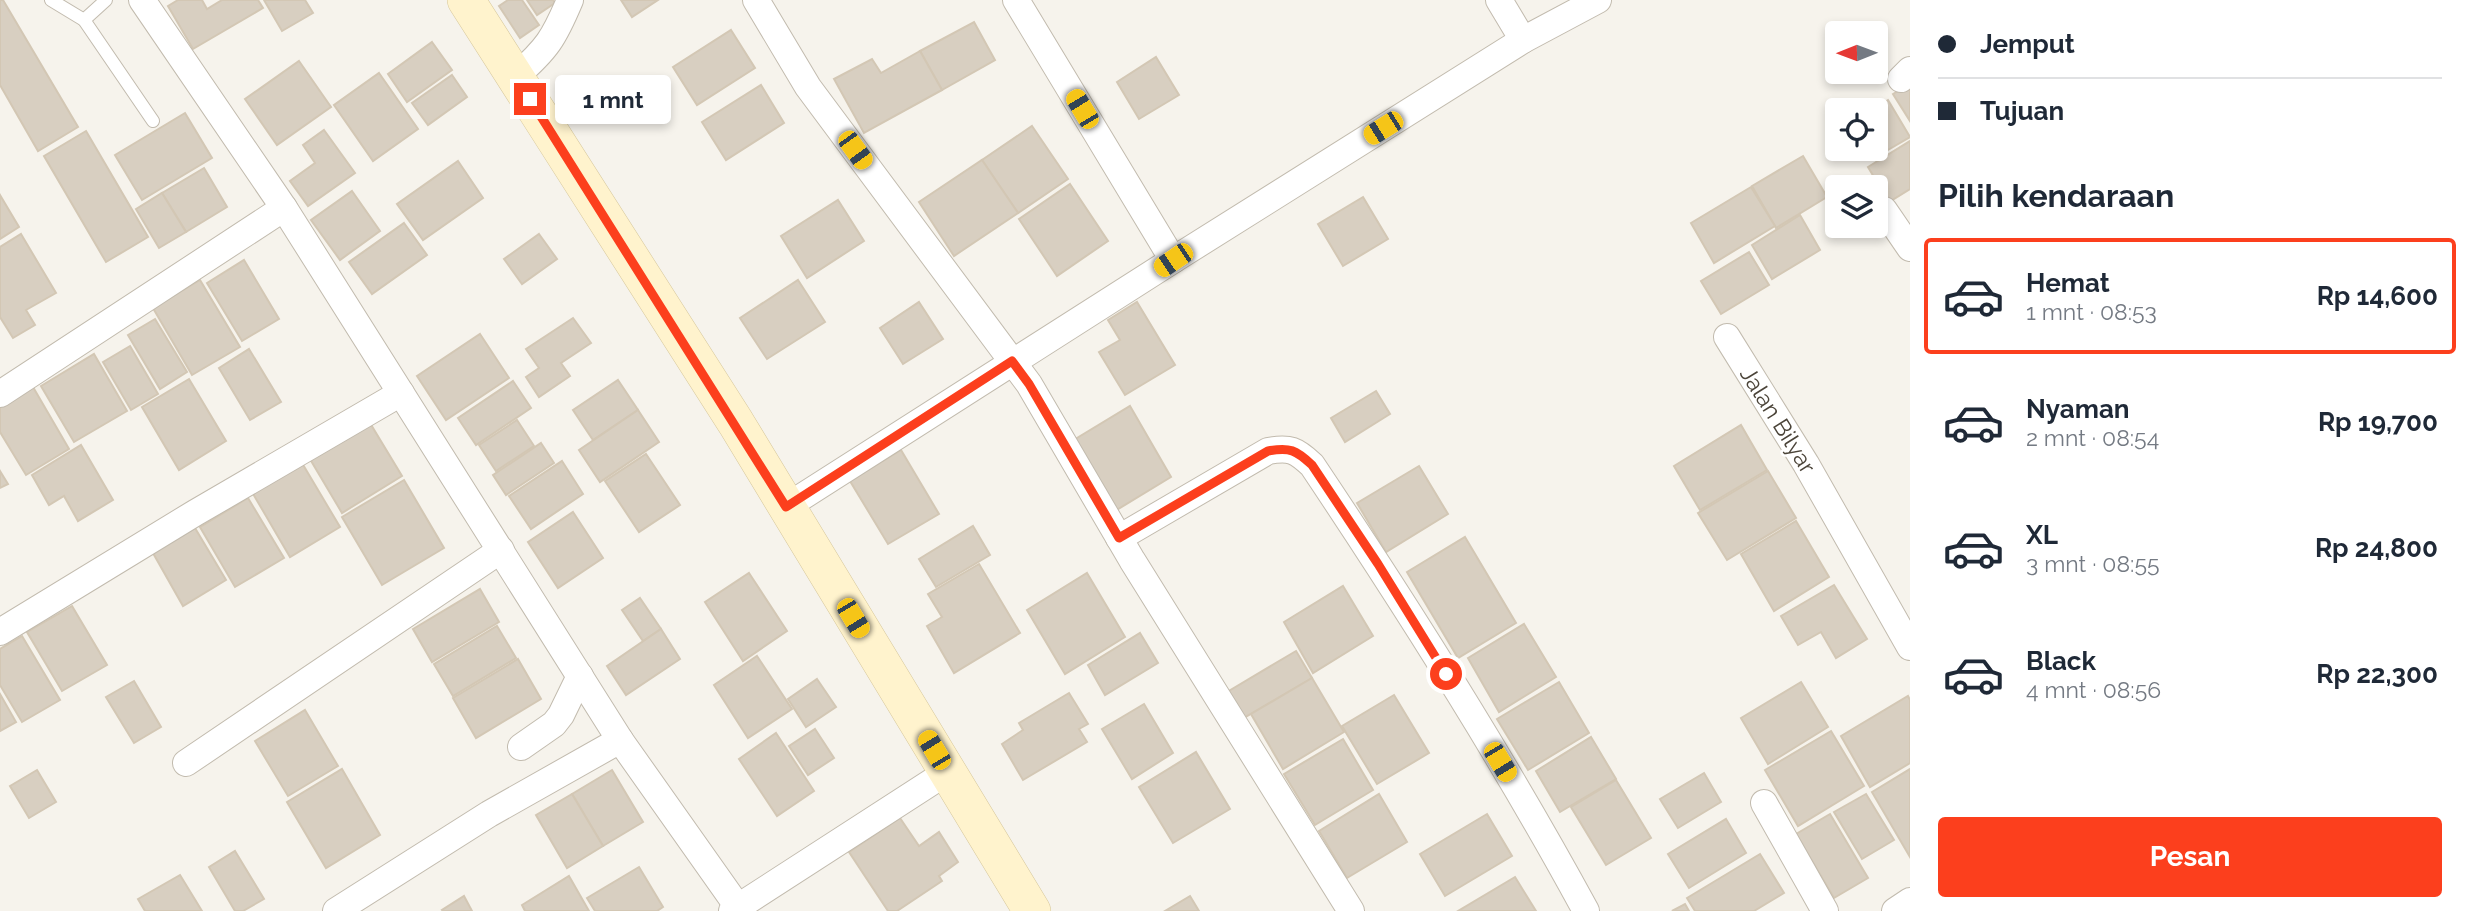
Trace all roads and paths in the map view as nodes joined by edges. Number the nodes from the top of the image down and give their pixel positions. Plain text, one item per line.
1 (51, 0) edge
2 (106, 0) edge
3 (142, 0) edge
4 (467, 0) edge
5 (570, 0) edge
6 (756, 0) edge
7 (1016, 0) edge
8 (1499, 0) edge
9 (1598, 0) edge
10 (85, 20) junction
11 (1523, 40) junction
12 (516, 76) junction
13 (153, 121) dead end
14 (284, 208) junction
15 (1888, 216) edge
16 (1910, 248) edge
17 (1173, 260) junction
18 (1727, 337) dead end
19 (1012, 361) junction
20 (1, 392) edge
21 (401, 393) junction
22 (786, 507) junction
23 (1119, 538) junction
24 (501, 550) junction
25 (0, 632) edge
26 (1910, 647) edge
27 (580, 676) junction
28 (621, 740) junction
29 (521, 747) dead end
30 (186, 763) dead end
31 (947, 772) junction
32 (1763, 803) dead end
33 (1910, 901) edge
34 (736, 909) edge
35 (336, 911) edge
36 (1032, 911) edge
37 (1351, 911) edge
38 (1586, 911) edge
39 (1825, 911) edge
40 (1895, 911) edge

1 - 10 lane
2 - 10 lane
3 - 14 street
4 - 12 street
5 - 12 street
6 - 19 street
7 - 17 street
8 - 11 street
9 - 11 street
10 - 13 lane
11 - 17 street
12 - 22 street
14 - 20 street
14 - 21 street
15 - 16 street
17 - 19 street
18 - 26 street, Jalan Bilyar
19 - 22 street
19 - 23 street
21 - 24 street
21 - 25 street
22 - 31 street
23 - 37 street
23 - 38 street
24 - 27 street
24 - 30 street
27 - 28 street
27 - 29 street
28 - 34 street
28 - 35 street
31 - 34 street
31 - 36 street
32 - 39 street
33 - 40 street

